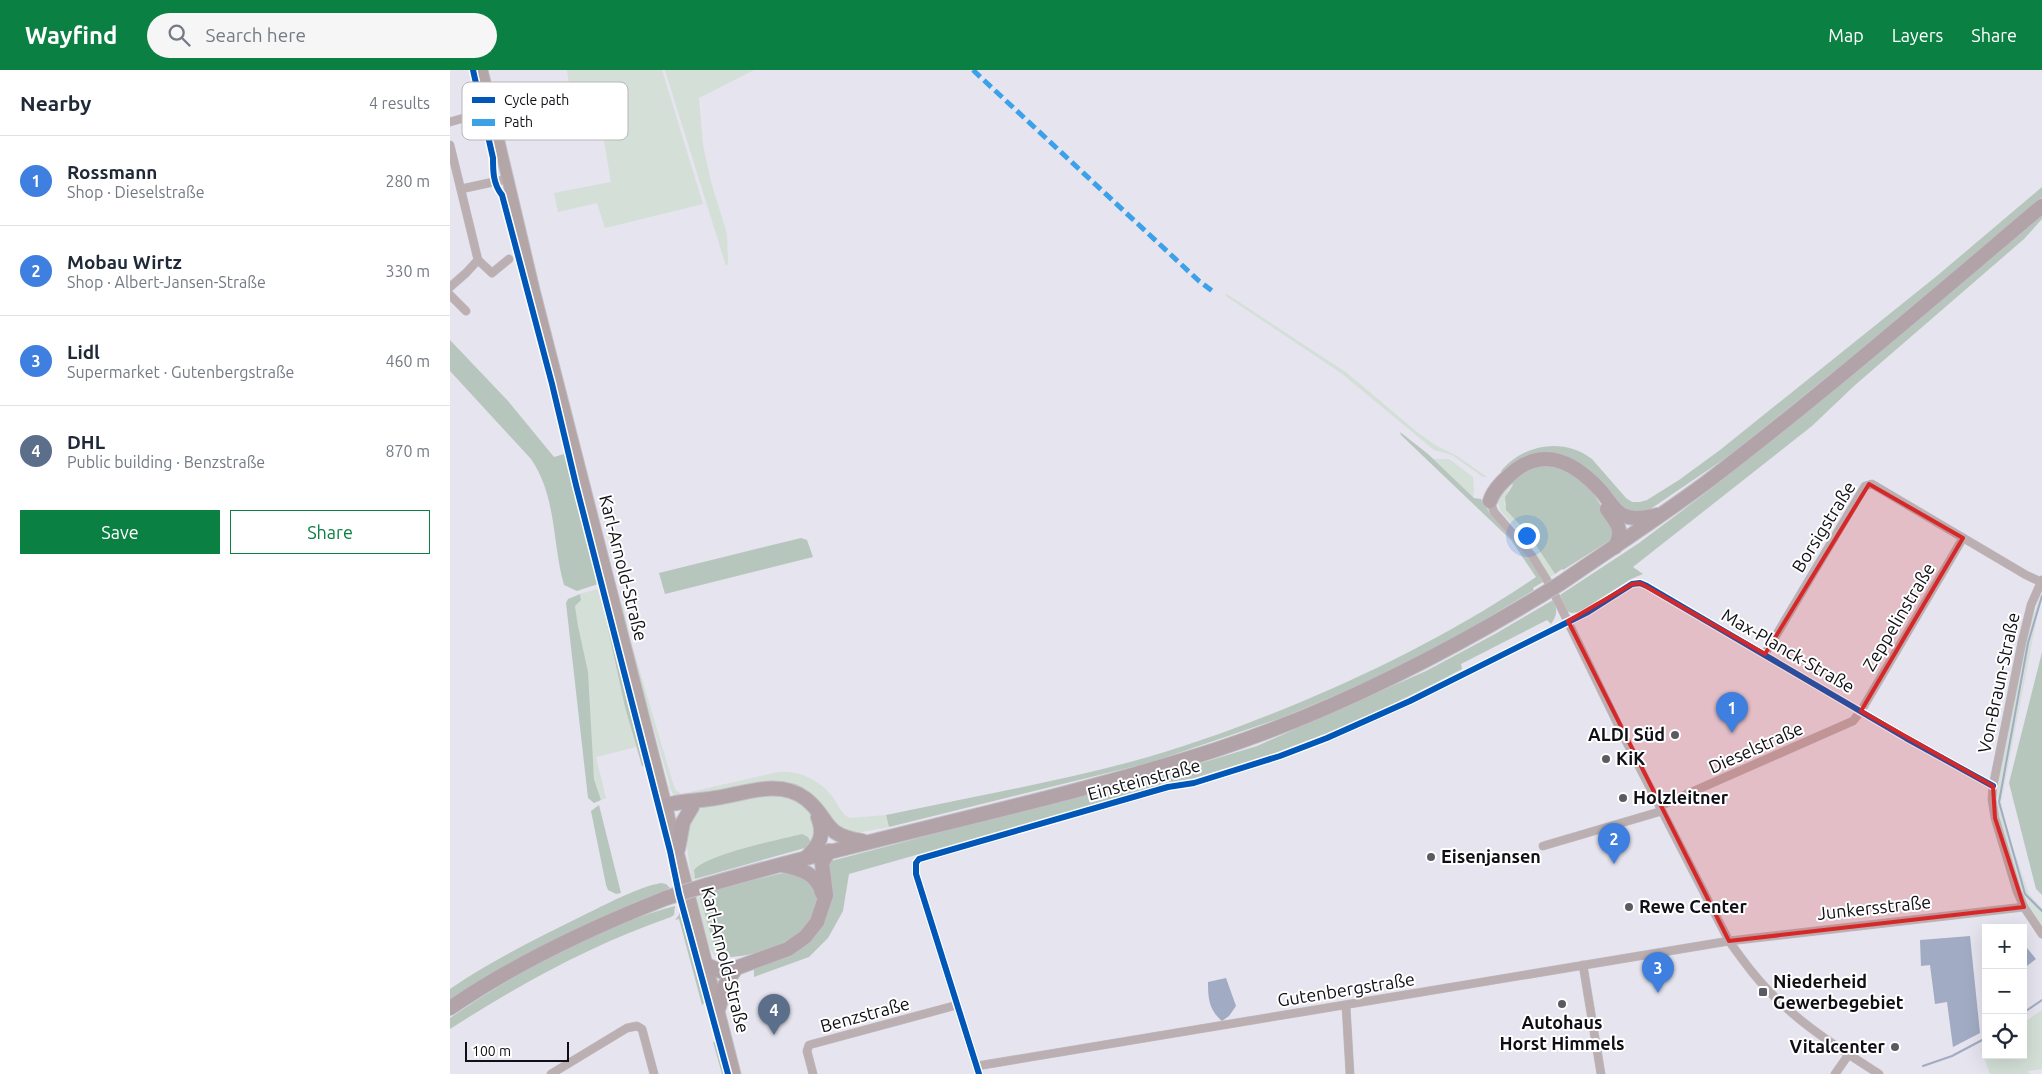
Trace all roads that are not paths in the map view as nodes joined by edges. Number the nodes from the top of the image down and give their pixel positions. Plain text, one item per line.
1 (498, 140) edge
2 (450, 145) edge
3 (507, 179) junction
4 (461, 189) junction
5 (2042, 206) edge
6 (508, 259) dead end
7 (478, 260) junction
8 (450, 287) edge
9 (450, 295) edge
10 (466, 311) dead end
11 (1586, 476) junction
12 (1490, 501) joint
13 (1662, 515) junction
14 (1964, 538) junction
15 (1616, 547) junction
16 (2042, 581) edge
17 (1568, 621) junction
18 (1765, 654) junction
19 (1861, 711) junction
20 (1993, 786) junction
21 (710, 799) junction
22 (667, 805) junction
23 (692, 807) junction
24 (816, 809) junction
25 (1661, 809) junction
26 (866, 842) junction
27 (1543, 846) dead end
28 (678, 848) junction
29 (829, 851) junction
30 (807, 857) junction
31 (779, 865) junction
32 (824, 904) junction
33 (2024, 907) junction
34 (2042, 934) edge
35 (1729, 940) junction
36 (761, 958) junction
37 (1584, 965) junction
38 (709, 966) junction
39 (736, 968) junction
40 (957, 1005) junction
41 (1346, 1006) junction
42 (719, 1007) junction
43 (450, 1008) edge
44 (1849, 1054) junction
45 (978, 1070) edge
46 (551, 1074) edge
47 (654, 1074) edge
48 (735, 1074) edge
49 (813, 1074) edge
50 (1350, 1074) edge
51 (1601, 1074) edge
52 (1836, 1074) edge
53 (1879, 1074) edge

1 - 3 main road, Karl-Arnold-Straße
2 - 4 street
3 - 4 street
3 - 22 main road, Karl-Arnold-Straße
4 - 7 street
5 - 13 highway
6 - 7 street
7 - 8 street
9 - 10 street
11 - 12 highway
11 - 13 highway
11 - 15 highway
12 - 17 street
13 - 15 highway
14 - 16 street, Borsigstraße
14 - 18 street, Borsigstraße
14 - 19 street, Zeppelinstraße
15 - 26 highway, bridge
16 - 20 street, Von-Braun-Straße
17 - 18 street, Max-Planck-Straße
17 - 25 street
17 - 40 street, Einsteinstraße
18 - 19 street, Max-Planck-Straße
19 - 20 street, Max-Planck-Straße
19 - 25 street, Dieselstraße
20 - 33 street, Von-Braun-Straße
21 - 22 highway
21 - 23 highway
21 - 24 highway
22 - 23 highway
22 - 28 main road, Karl-Arnold-Straße
23 - 28 highway
24 - 26 highway
24 - 30 highway
25 - 27 street, Dieselstraße
25 - 35 street
26 - 29 highway
28 - 38 main road, Karl-Arnold-Straße
29 - 30 highway
29 - 32 highway
30 - 31 highway
31 - 32 highway
31 - 43 highway, bridge
32 - 36 highway
33 - 34 street, Von-Braun-Straße
33 - 35 street, Junkersstraße
35 - 37 street, Gutenbergstraße
35 - 44 street
36 - 38 highway
36 - 39 highway
37 - 41 street, Gutenbergstraße
37 - 51 street
38 - 39 highway
38 - 42 main road, Karl-Arnold-Straße
39 - 42 highway
40 - 45 street, Einsteinstraße
40 - 49 street, Benzstraße
41 - 45 street, Gutenbergstraße
41 - 50 street
42 - 48 main road, Karl-Arnold-Straße
44 - 52 street
44 - 53 street
46 - 47 street

